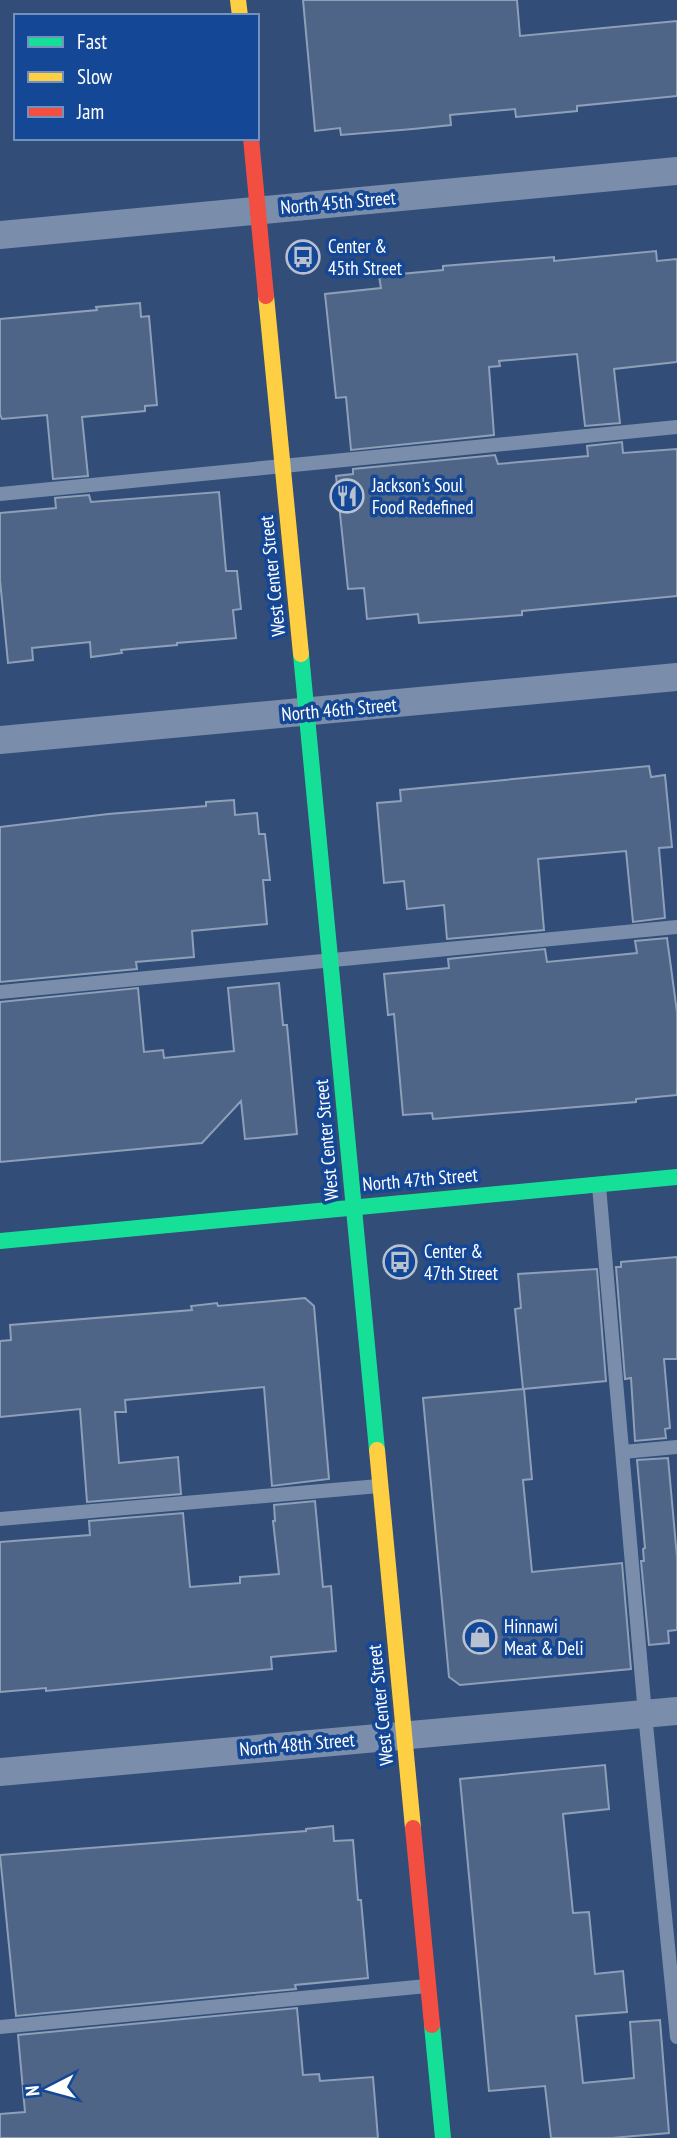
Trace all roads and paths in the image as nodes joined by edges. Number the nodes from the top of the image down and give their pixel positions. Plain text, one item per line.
1 (251, 140) edge
2 (677, 170) edge
3 (258, 209) junction
4 (0, 234) edge
5 (677, 427) edge
6 (282, 467) junction
7 (0, 494) edge
8 (677, 677) edge
9 (306, 712) junction
10 (0, 740) edge
11 (677, 927) edge
12 (330, 960) junction
13 (0, 992) edge
14 (677, 1177) edge
15 (599, 1184) junction
16 (353, 1206) junction
17 (0, 1241) edge
18 (677, 1447) edge
19 (623, 1452) junction
20 (380, 1485) junction
21 (0, 1519) edge
22 (677, 1711) edge
23 (645, 1714) junction
24 (404, 1734) junction
25 (0, 1772) edge
26 (673, 1962) edge
27 (429, 1986) junction
28 (0, 2027) edge
29 (677, 2037) edge
30 (443, 2138) edge

1 - 3 street, West Center Street
2 - 3 street, North 45th Street
3 - 4 street, North 45th Street
3 - 6 street, West Center Street
5 - 6 lane
6 - 7 lane
6 - 9 street, West Center Street
8 - 9 street, North 46th Street
9 - 10 street, North 46th Street
9 - 12 street, West Center Street
11 - 12 lane
12 - 13 lane
12 - 16 street, West Center Street
14 - 15 street, North 47th Street
15 - 16 street, North 47th Street
15 - 19 lane
16 - 17 street, North 47th Street
16 - 20 street, West Center Street
18 - 19 lane
19 - 23 lane
20 - 21 lane
20 - 24 street, West Center Street
22 - 23 street, North 48th Street
23 - 24 street, North 48th Street
23 - 26 lane
24 - 25 street, North 48th Street
24 - 27 street, West Center Street
26 - 29 lane
27 - 28 lane
27 - 30 street, West Center Street

